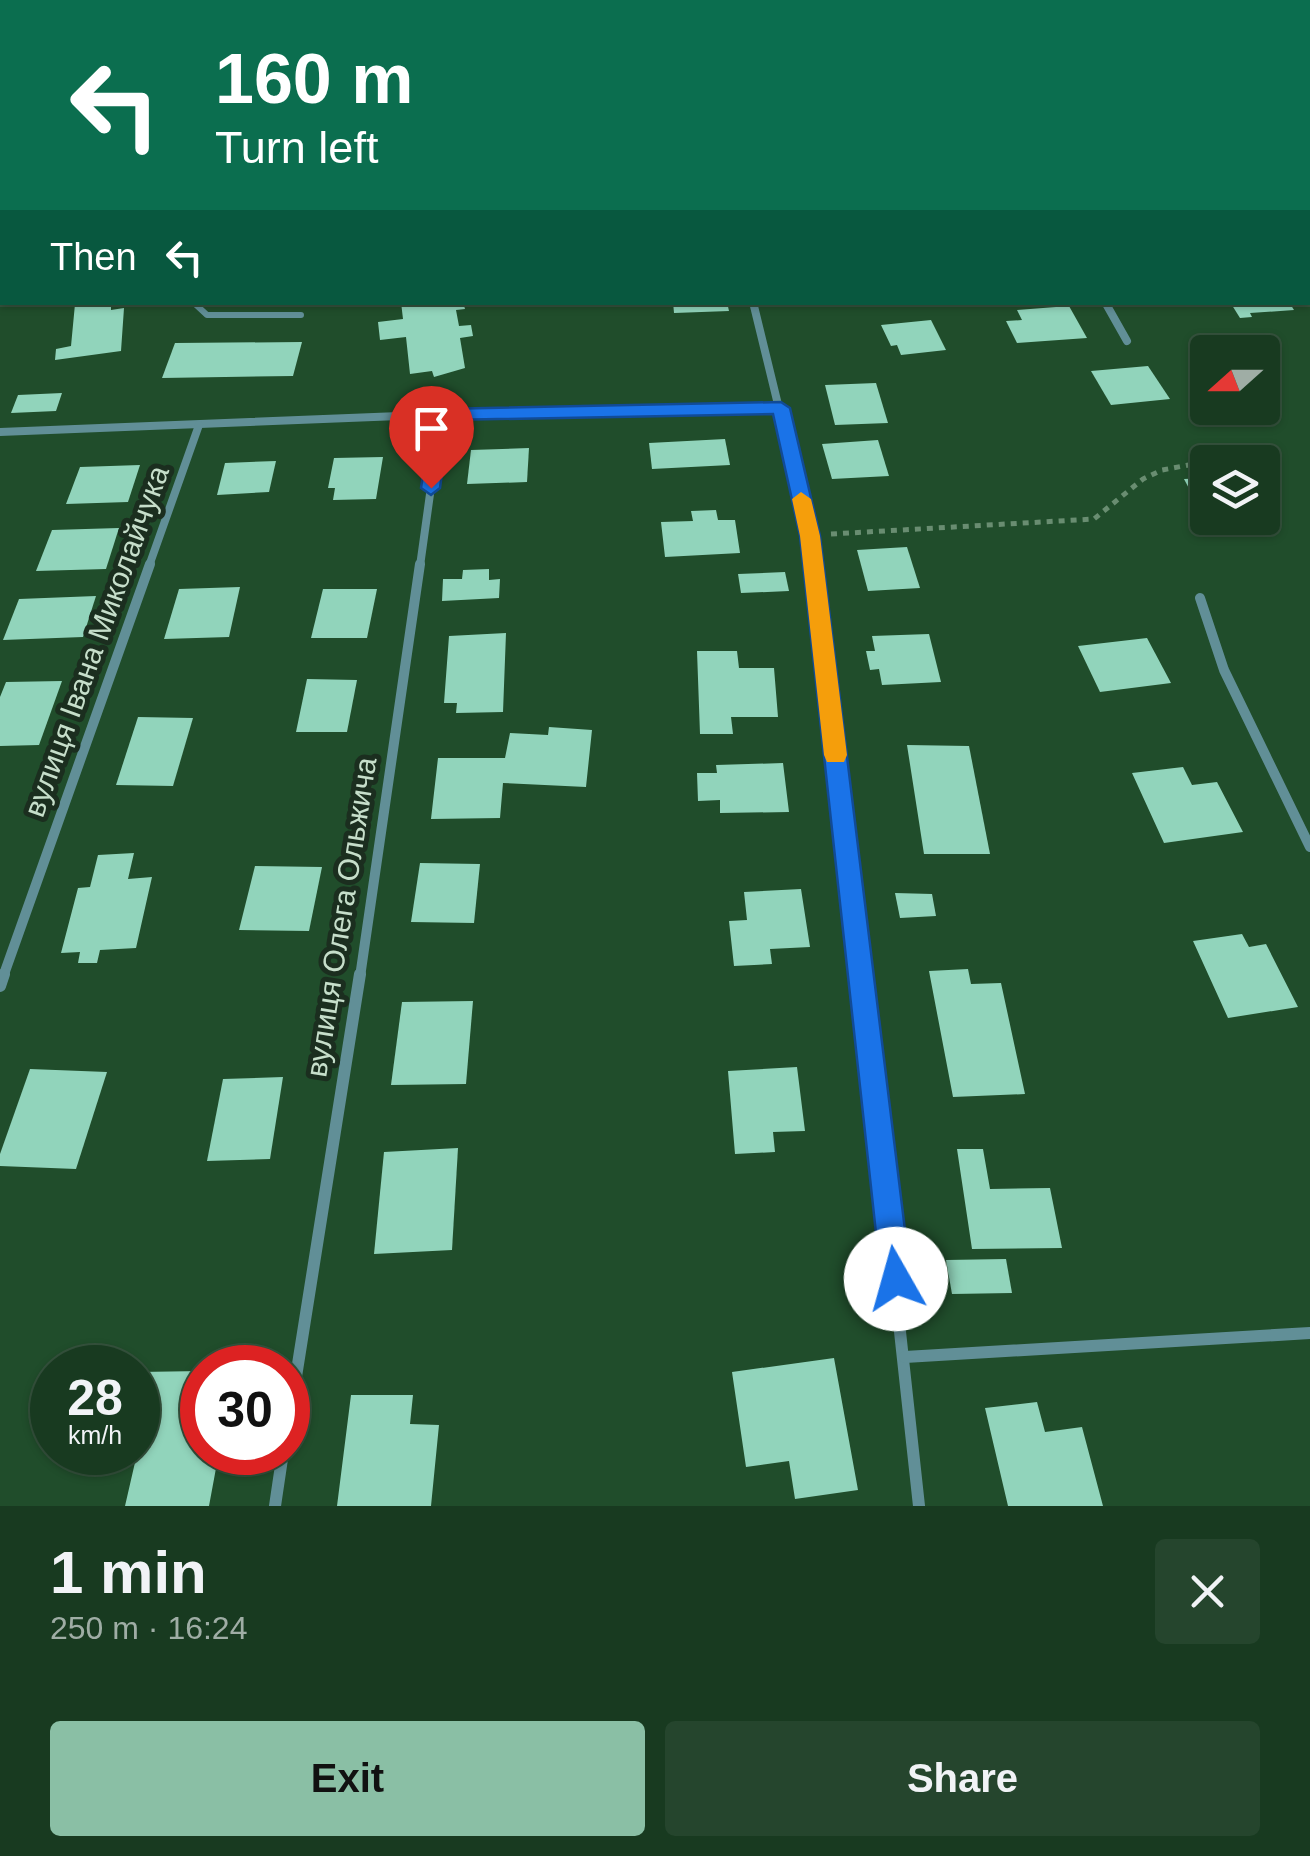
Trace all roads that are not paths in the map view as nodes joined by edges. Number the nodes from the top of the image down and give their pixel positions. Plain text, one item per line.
1 (196, 305) edge
2 (753, 305) edge
3 (1108, 305) edge
4 (301, 315) dead end
5 (1127, 341) dead end
6 (781, 408) junction
7 (441, 414) junction
8 (199, 425) junction
9 (0, 432) edge
10 (1200, 598) dead end
11 (1310, 847) edge
12 (0, 986) edge
13 (1310, 1333) edge
14 (301, 1345) edge
15 (906, 1357) junction
16 (280, 1475) edge
17 (275, 1506) edge
18 (919, 1506) edge

1 - 4 lane
2 - 6 street
3 - 5 street
6 - 7 street
6 - 15 street
7 - 8 street
7 - 14 street, вулиця Олега Ольжича
8 - 9 street
8 - 12 street, вулиця Івана Миколайчука
10 - 11 street
13 - 15 street
15 - 18 street
16 - 17 street

